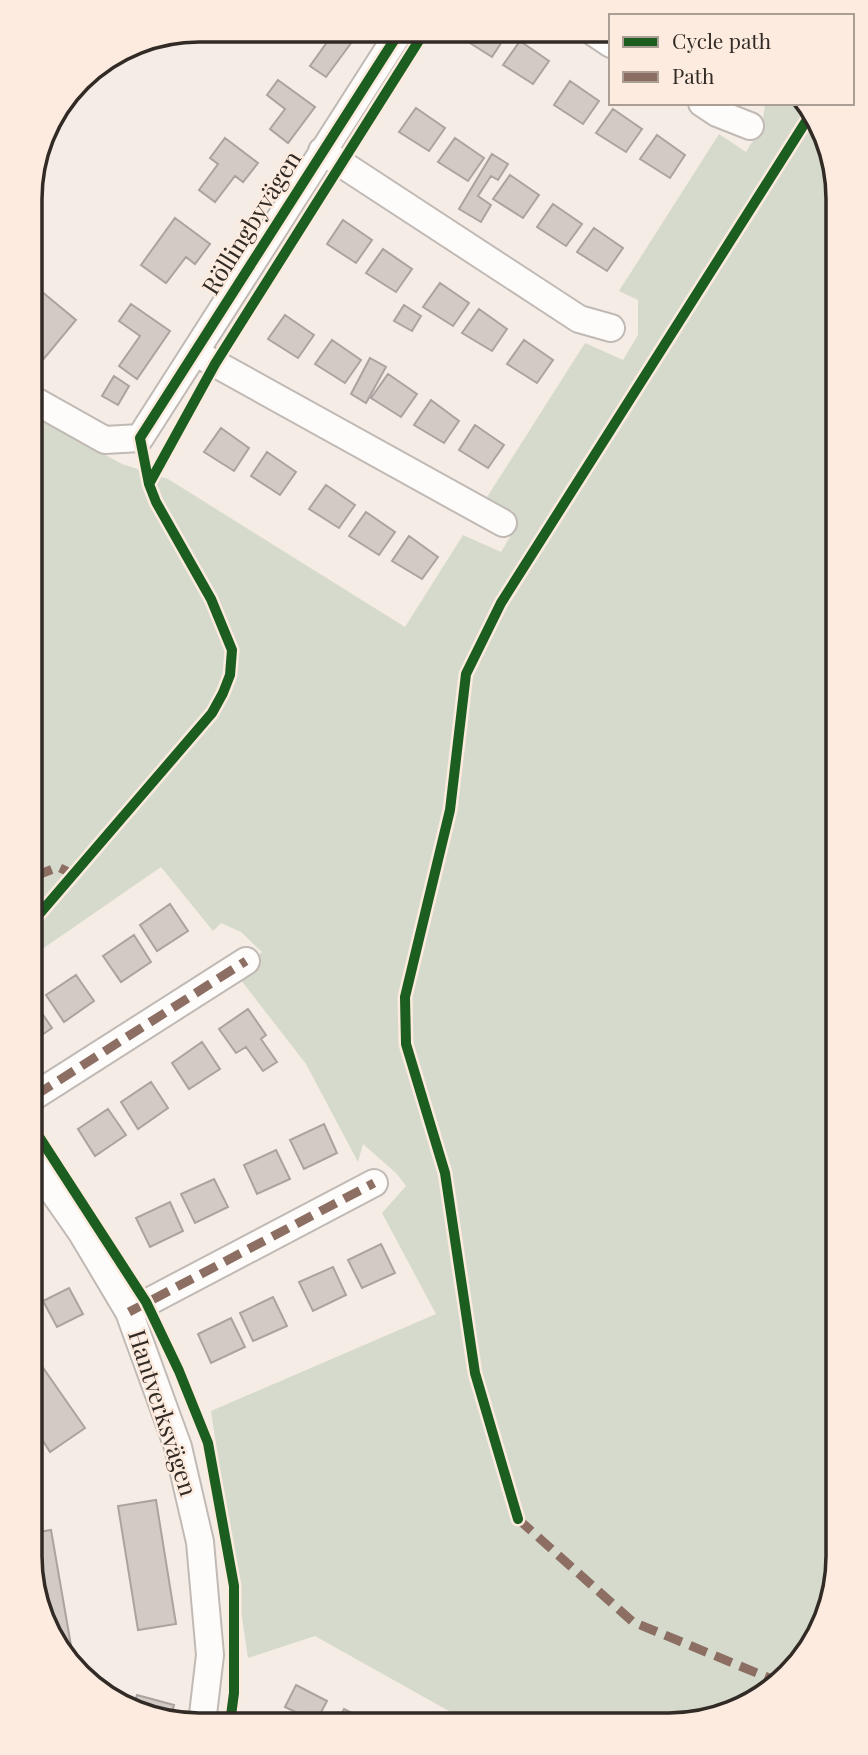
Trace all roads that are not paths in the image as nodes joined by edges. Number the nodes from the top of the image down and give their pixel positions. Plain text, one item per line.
1 (393, 42) edge
2 (705, 105) edge
3 (750, 126) dead end
4 (322, 151) junction
5 (611, 328) dead end
6 (196, 353) junction
7 (42, 405) edge
8 (503, 523) dead end
9 (246, 961) dead end
10 (42, 1091) edge
11 (42, 1176) edge
12 (374, 1183) dead end
13 (129, 1312) junction
14 (203, 1713) edge

1 - 4 street, Röllingbyvägen
2 - 3 street
4 - 5 street, Röllingbyvägen
4 - 6 street, Röllingbyvägen
6 - 7 street, Röllingbyvägen
6 - 8 street
9 - 10 street
11 - 13 street, Hantverksvägen
12 - 13 street, Hantverksvägen
13 - 14 street, Hantverksvägen

